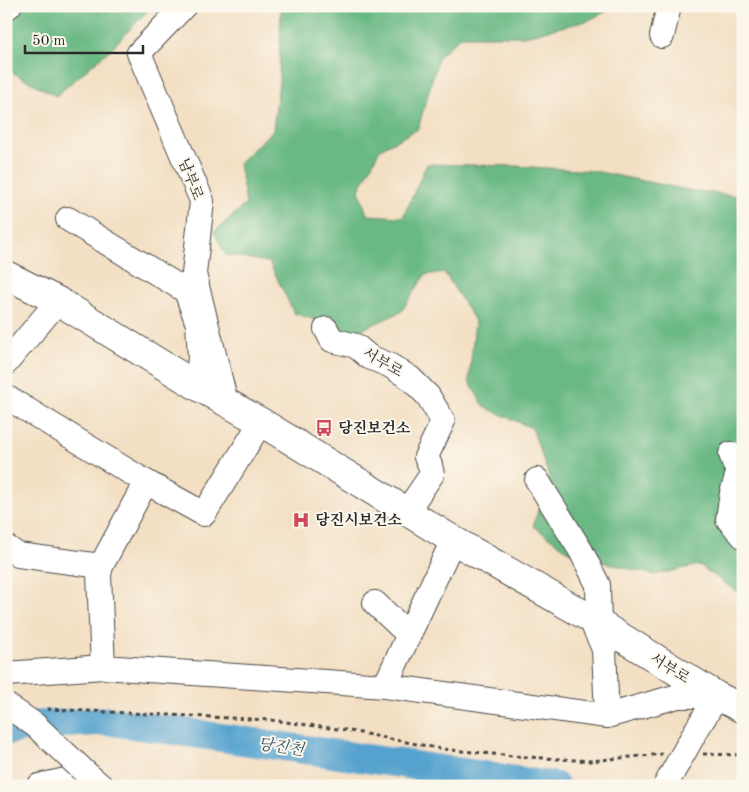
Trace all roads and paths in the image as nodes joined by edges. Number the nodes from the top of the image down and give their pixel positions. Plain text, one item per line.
1 (184, 6) edge
2 (669, 6) edge
3 (662, 36) dead end
4 (68, 219) dead end
5 (6, 274) edge
6 (58, 301) junction
7 (326, 329) dead end
8 (6, 363) edge
9 (197, 386) junction
10 (6, 397) edge
11 (226, 403) junction
12 (261, 422) junction
13 (731, 454) dead end
14 (537, 480) dead end
15 (146, 482) junction
16 (407, 511) junction
17 (743, 536) edge
18 (454, 540) junction
19 (6, 547) edge
20 (100, 566) junction
21 (375, 603) dead end
22 (594, 621) junction
23 (409, 635) junction
24 (103, 667) junction
25 (6, 674) edge
26 (385, 686) junction
27 (717, 696) junction
28 (6, 705) edge
29 (743, 709) edge
30 (42, 710) dead end
31 (607, 716) junction
32 (663, 754) dead end
33 (703, 754) dead end
34 (743, 755) edge
35 (94, 781) edge
36 (39, 786) edge
37 (665, 786) edge

1 - 11 street, 남부로
2 - 3 street
4 - 9 street
5 - 6 main road, 서부로
6 - 8 street
6 - 9 main road, 서부로
7 - 16 street, 서부로
9 - 11 main road, 서부로
10 - 15 street
11 - 12 main road, 서부로
12 - 15 street
12 - 16 main road, 서부로
13 - 17 street
14 - 22 street
15 - 20 street
16 - 18 main road, 서부로
18 - 22 main road, 서부로
18 - 23 street
19 - 20 street
20 - 24 street
21 - 23 street
22 - 27 main road, 서부로
22 - 31 street
23 - 26 street
24 - 25 street
24 - 26 street
26 - 31 street
27 - 29 main road, 서부로
27 - 31 street
27 - 37 street, bridge
28 - 35 street, bridge
30 - 32 path
33 - 34 path
35 - 36 street

